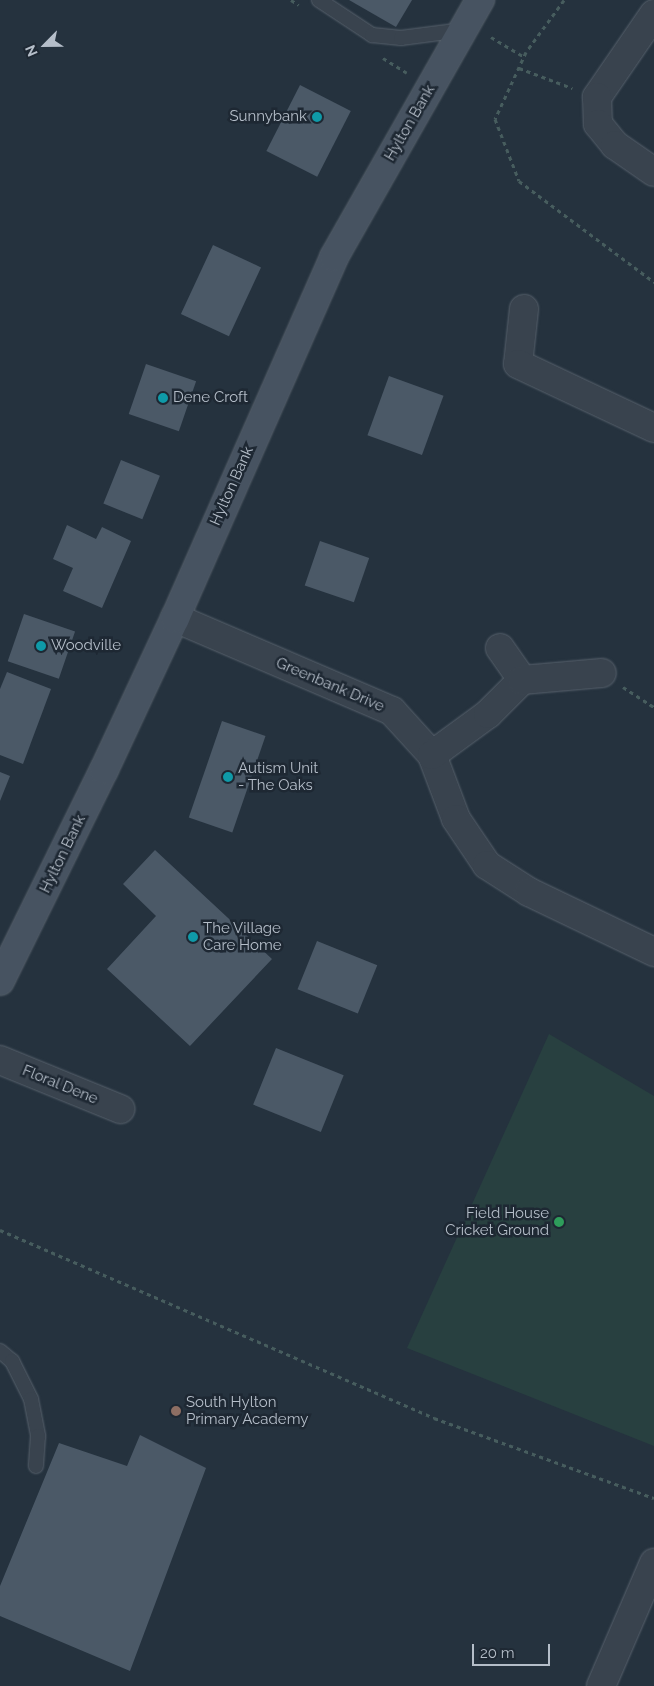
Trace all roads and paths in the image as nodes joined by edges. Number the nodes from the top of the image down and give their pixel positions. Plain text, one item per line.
1 (319, 0) edge
2 (564, 0) edge
3 (654, 14) edge
4 (470, 18) edge
5 (524, 57) junction
6 (519, 68) junction
7 (596, 97) junction
8 (654, 172) edge
9 (654, 282) edge
10 (524, 309) dead end
11 (654, 428) edge
12 (174, 618) junction
13 (500, 648) dead end
14 (602, 673) joint
15 (522, 680) junction
16 (654, 708) edge
17 (432, 755) junction
18 (651, 943) edge
19 (0, 981) edge
20 (0, 1060) edge
21 (120, 1109) dead end
22 (0, 1230) edge
23 (0, 1352) edge
24 (36, 1466) dead end
25 (654, 1498) edge
26 (654, 1563) edge
27 (601, 1686) edge

1 - 4 lane
2 - 5 path
3 - 7 street
4 - 5 path
4 - 12 street, Hylton Bank
5 - 6 path
6 - 7 path
6 - 9 path
7 - 8 street
10 - 11 street
12 - 17 street, Greenbank Drive
12 - 19 street, Hylton Bank
13 - 15 street
14 - 15 street
14 - 16 path
15 - 17 street
17 - 18 street, Greenbank Drive
20 - 21 street, Floral Dene
22 - 25 path
23 - 24 lane
26 - 27 street

